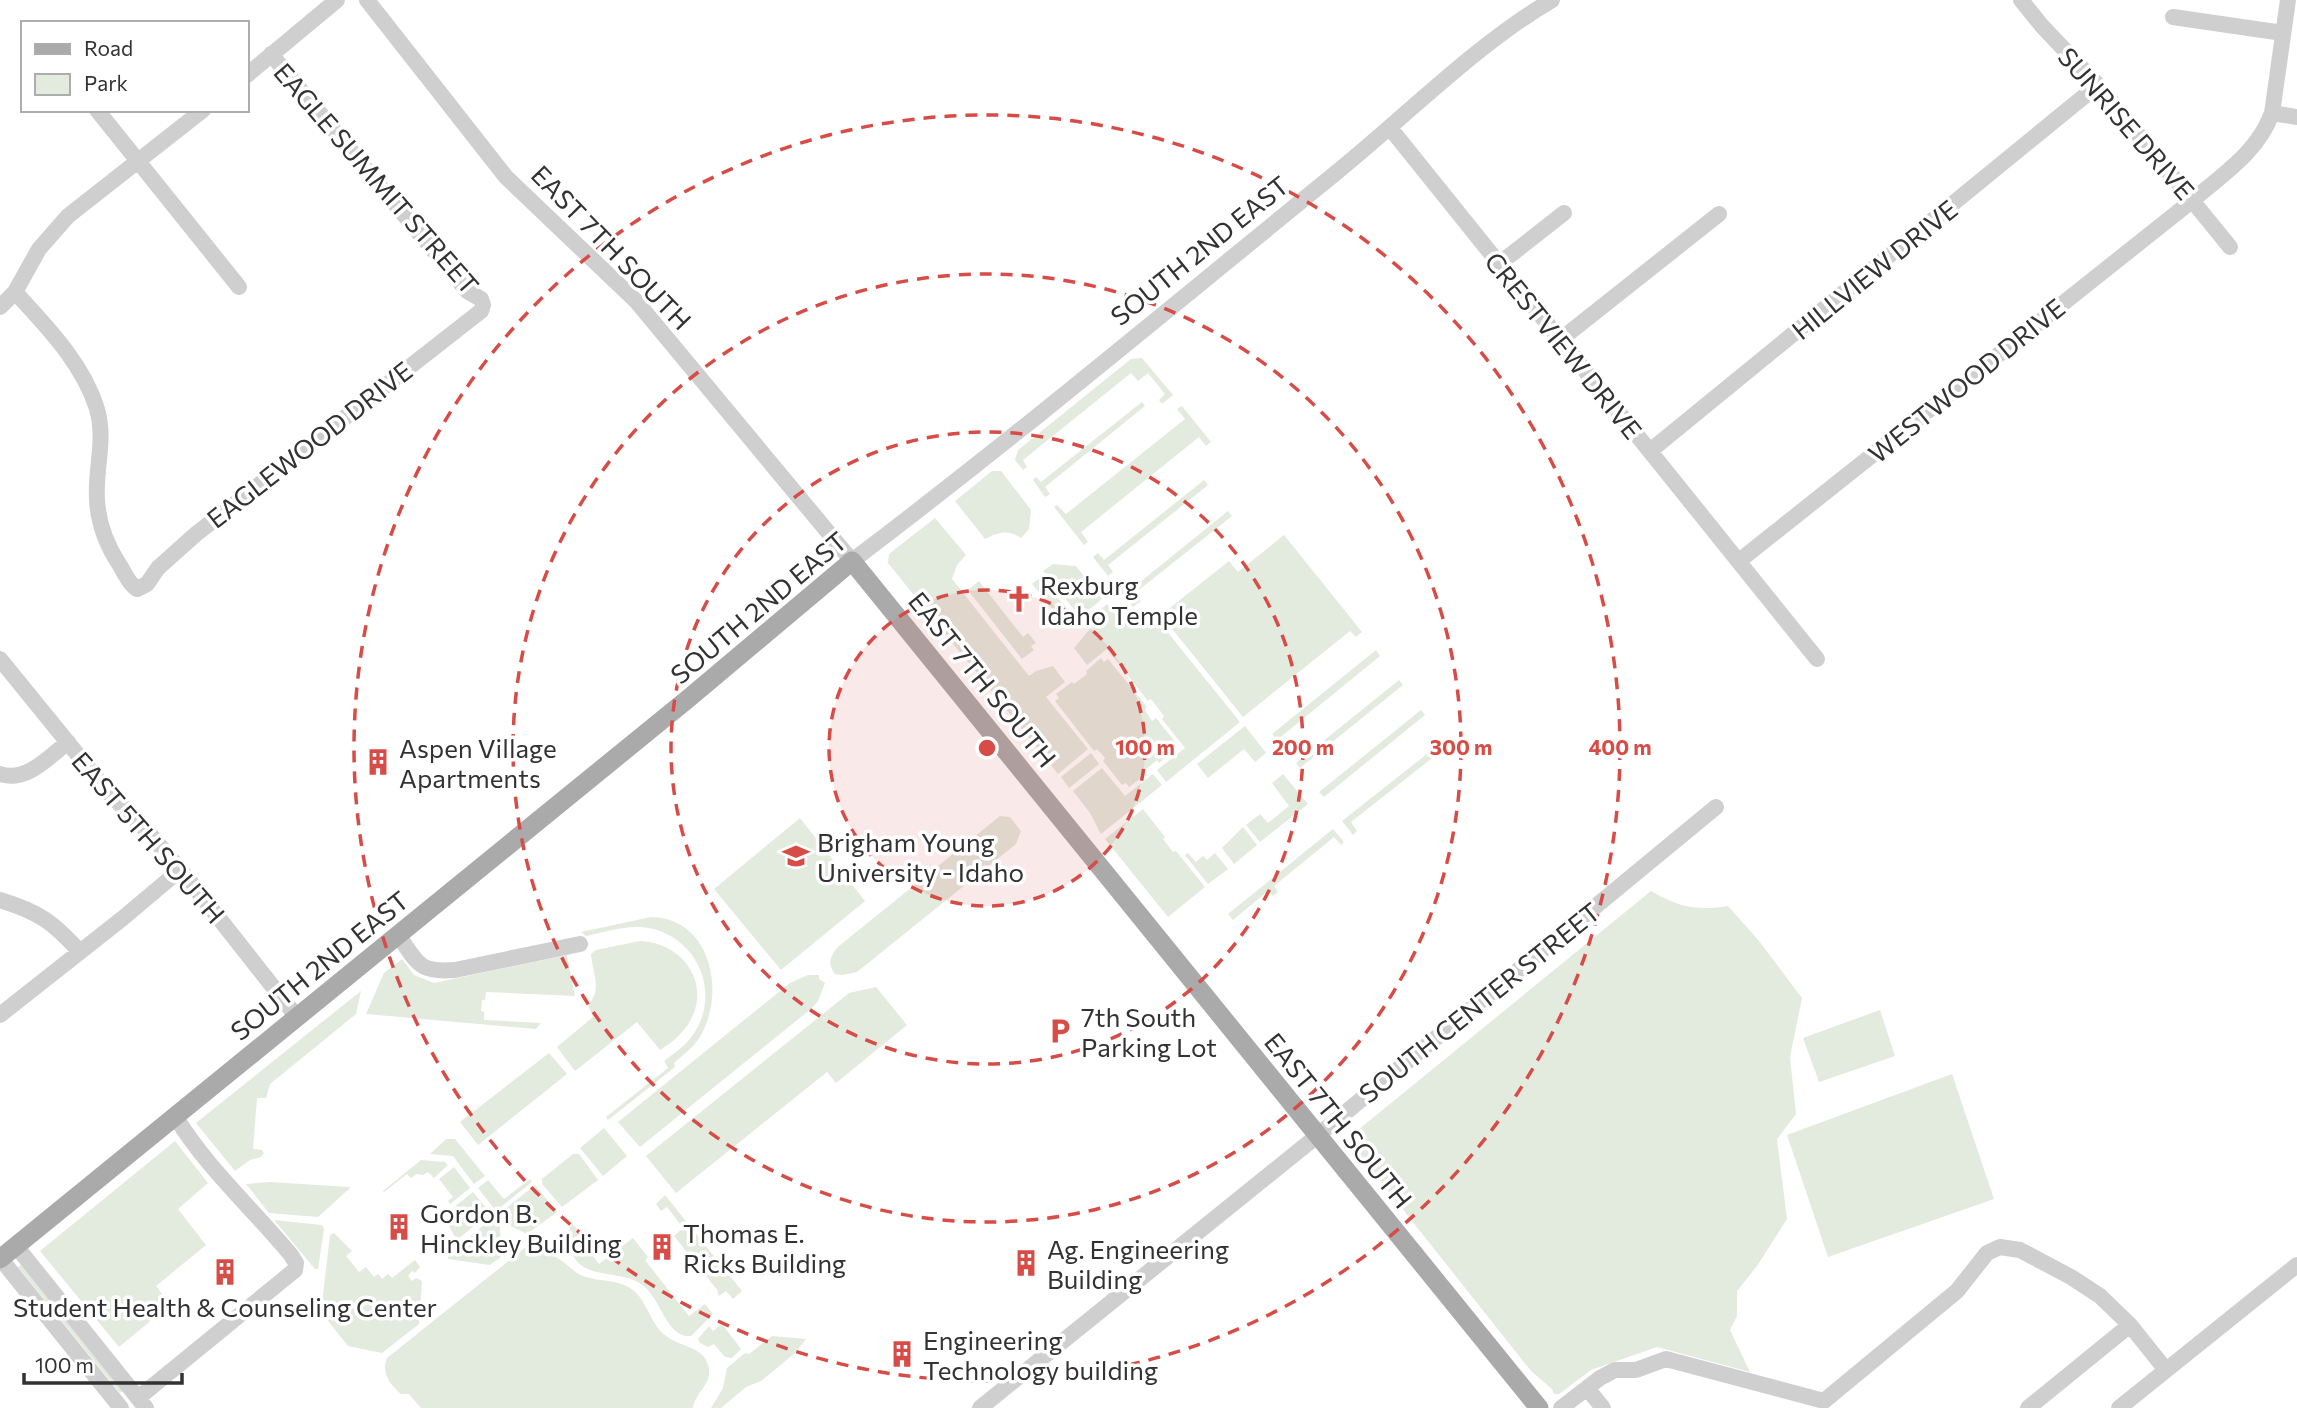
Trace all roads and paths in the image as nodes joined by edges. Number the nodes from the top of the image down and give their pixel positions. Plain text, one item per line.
1 (337, 0) edge
2 (367, 0) edge
3 (1552, 0) edge
4 (2021, 0) edge
5 (2288, 0) edge
6 (2173, 18) dead end
7 (2283, 33) junction
8 (271, 54) junction
9 (248, 74) edge
10 (2098, 85) junction
11 (99, 112) edge
12 (200, 112) edge
13 (2272, 113) junction
14 (2297, 117) edge
15 (1390, 128) junction
16 (139, 159) junction
17 (2193, 200) junction
18 (1564, 213) dead end
19 (1719, 214) dead end
20 (2231, 247) dead end
21 (1499, 264) junction
22 (239, 287) dead end
23 (15, 292) junction
24 (482, 302) joint
25 (0, 307) edge
26 (1560, 340) junction
27 (1650, 451) junction
28 (852, 561) junction
29 (1739, 561) junction
30 (0, 659) edge
31 (1817, 659) dead end
32 (68, 742) junction
33 (0, 774) edge
34 (1716, 807) dead end
35 (180, 870) junction
36 (0, 900) edge
37 (398, 935) junction
38 (580, 944) dead end
39 (80, 952) junction
40 (0, 1015) edge
41 (296, 1016) junction
42 (175, 1116) junction
43 (1317, 1136) junction
44 (5, 1254) edge
45 (2297, 1265) edge
46 (2130, 1325) junction
47 (2166, 1370) junction
48 (1587, 1388) junction
49 (145, 1396) edge
50 (1822, 1405) edge
51 (121, 1408) edge
52 (980, 1408) edge
53 (1539, 1408) edge
54 (1561, 1408) edge
55 (1603, 1408) edge
56 (2028, 1408) edge
57 (2119, 1408) edge

1 - 8 street
2 - 28 street, EAST 7TH SOUTH
3 - 15 street, SOUTH 2ND EAST
4 - 10 street, SUNRISE DRIVE
5 - 7 street
6 - 7 street
7 - 13 street
8 - 9 street
8 - 24 street, EAGLE SUMMIT STREET
10 - 17 street, SUNRISE DRIVE
10 - 27 street, HILLVIEW DRIVE
11 - 16 street
12 - 16 street
13 - 14 street
13 - 17 street, WESTWOOD DRIVE
15 - 21 street, CRESTVIEW DRIVE
15 - 28 street, SOUTH 2ND EAST
16 - 22 street
16 - 23 street
17 - 20 street, SUNRISE DRIVE
17 - 29 street, WESTWOOD DRIVE
18 - 21 street
19 - 26 street
21 - 26 street, CRESTVIEW DRIVE
23 - 24 street, EAGLEWOOD DRIVE
23 - 25 street
26 - 27 street, CRESTVIEW DRIVE
27 - 29 street, CRESTVIEW DRIVE
28 - 37 main road, SOUTH 2ND EAST
28 - 43 main road, EAST 7TH SOUTH
29 - 31 street, CRESTVIEW DRIVE
30 - 32 street, EAST 5TH SOUTH
32 - 33 street
32 - 35 street, EAST 5TH SOUTH
34 - 43 street, SOUTH CENTER STREET
35 - 39 street
35 - 41 street, EAST 5TH SOUTH
36 - 39 street
37 - 38 street
37 - 41 main road, SOUTH 2ND EAST
39 - 40 street
41 - 42 main road, SOUTH 2ND EAST
42 - 44 main road, SOUTH 2ND EAST
42 - 49 street
43 - 52 street, SOUTH CENTER STREET
43 - 53 main road, EAST 7TH SOUTH
44 - 49 street
44 - 51 street
45 - 47 street
46 - 47 street
46 - 50 street
46 - 56 street
47 - 57 street
48 - 50 street
48 - 54 street
48 - 55 street

